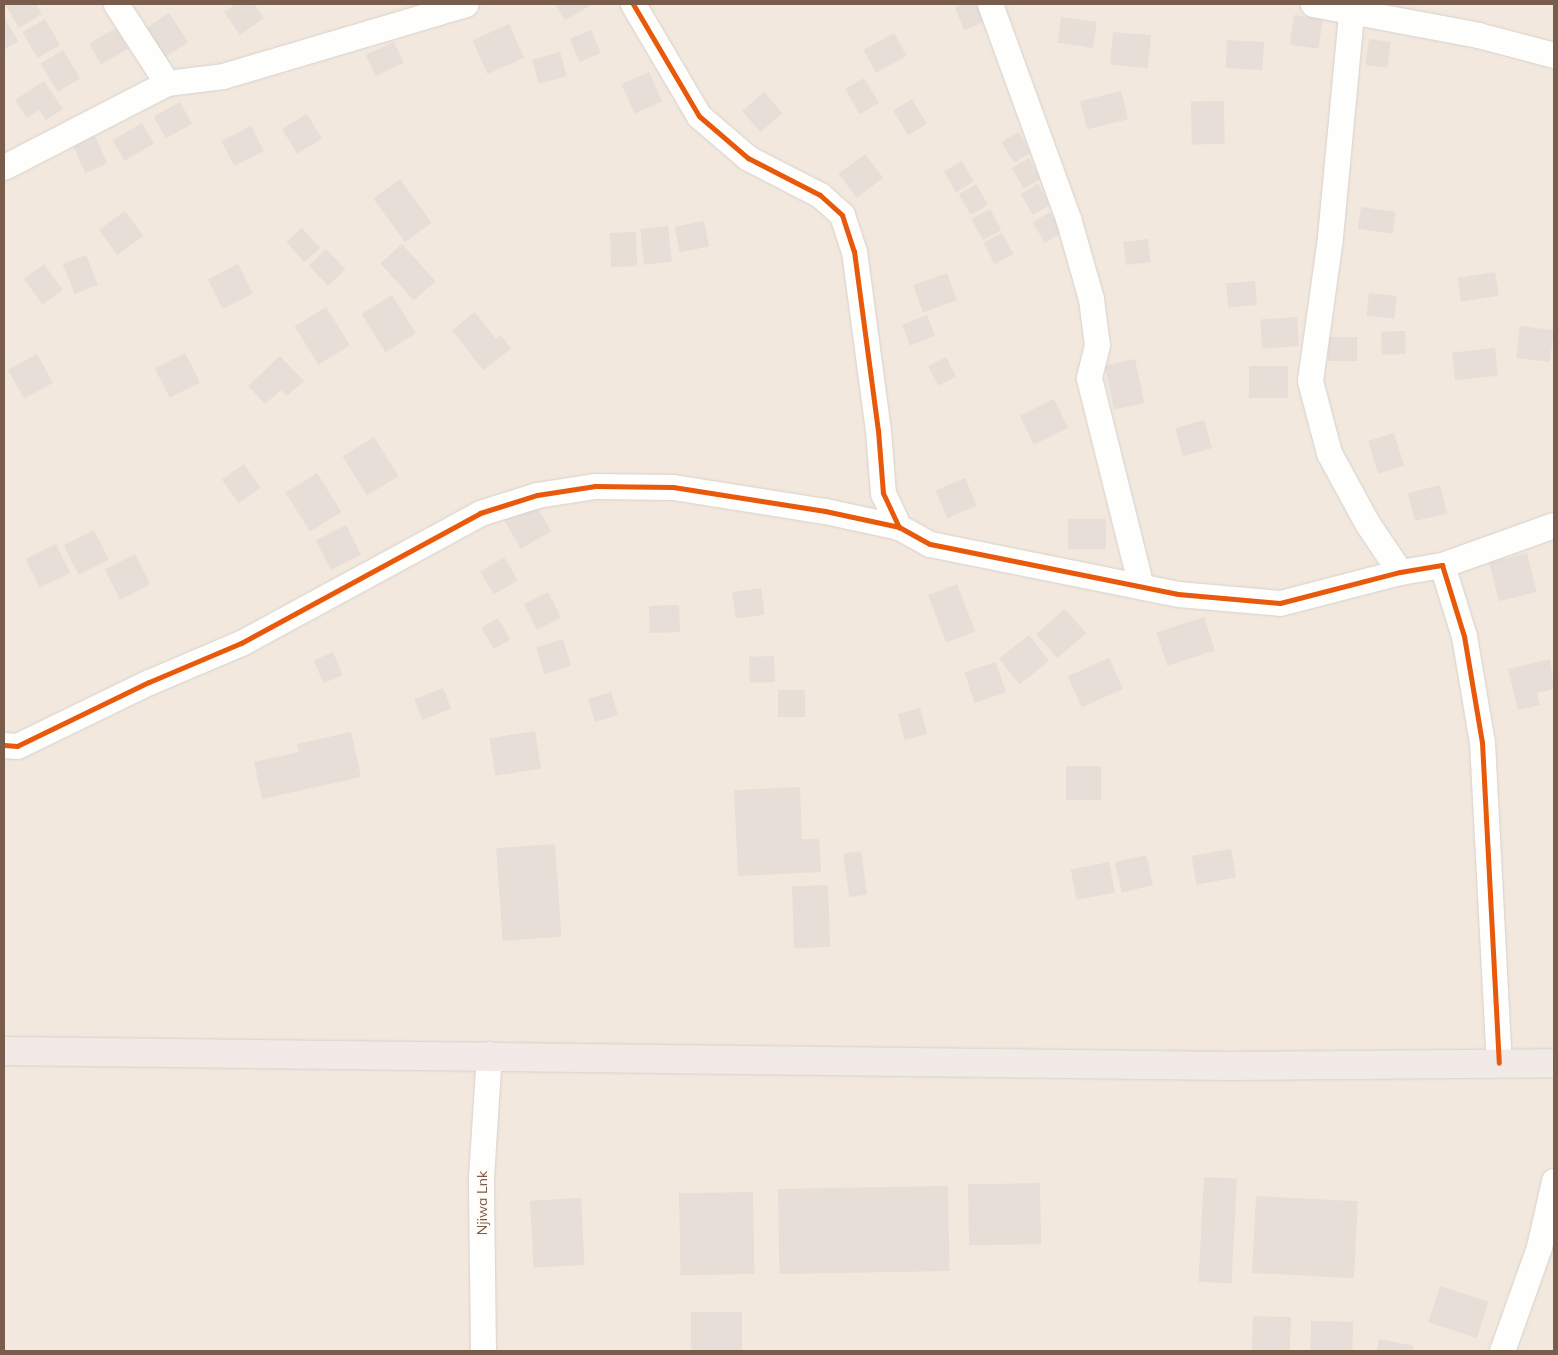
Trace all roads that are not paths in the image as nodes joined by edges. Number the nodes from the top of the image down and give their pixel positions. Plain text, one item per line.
1 (116, 4) edge
2 (466, 4) edge
3 (633, 4) edge
4 (990, 4) edge
5 (1313, 4) edge
6 (1352, 7) edge
7 (1554, 55) edge
8 (168, 83) junction
9 (4, 166) edge
10 (1554, 525) edge
11 (899, 527) junction
12 (1442, 565) junction
13 (1400, 572) junction
14 (1141, 586) junction
15 (4, 745) edge
16 (4, 1051) edge
17 (489, 1054) junction
18 (1498, 1063) junction
19 (1554, 1063) edge
20 (1554, 1181) edge
21 (483, 1351) edge
22 (1502, 1351) edge

1 - 8 street
2 - 8 street
3 - 11 street
4 - 14 street
5 - 6 street
6 - 7 street
6 - 13 street
8 - 9 street
10 - 12 street
11 - 14 street
11 - 15 street
12 - 13 street
12 - 18 street
13 - 14 street
16 - 17 highway
17 - 18 highway
17 - 21 street, Njiwa Lnk
18 - 19 highway
20 - 22 street

